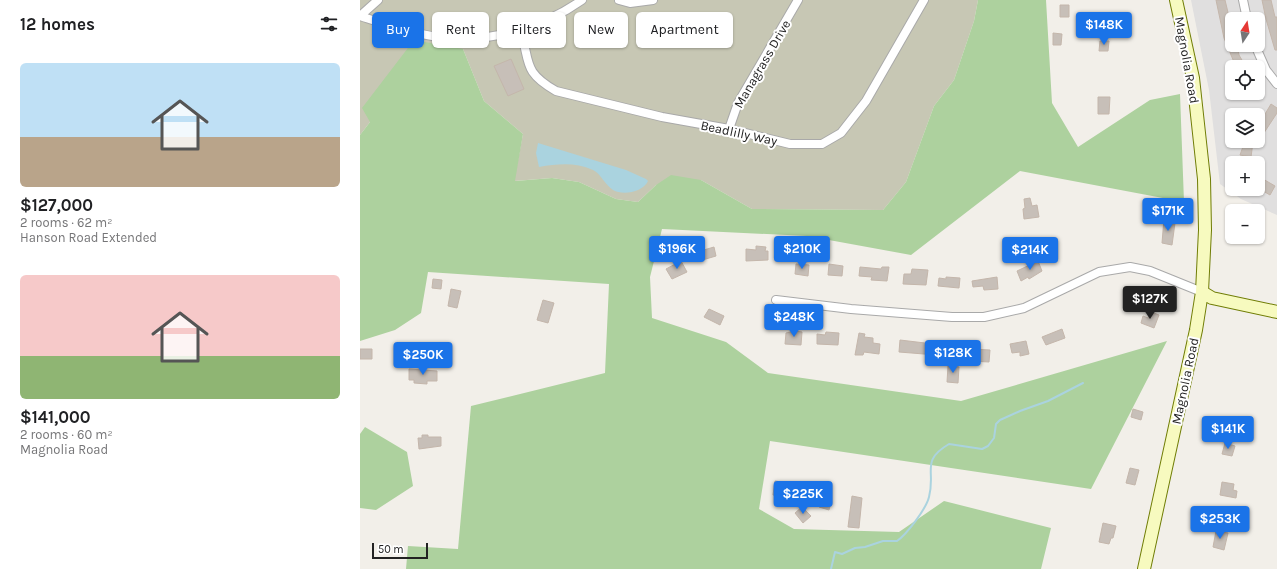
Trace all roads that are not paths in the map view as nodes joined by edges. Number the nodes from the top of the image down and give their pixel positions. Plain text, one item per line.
1 (378, 0) edge
2 (582, 0) edge
3 (619, 0) edge
4 (653, 0) edge
5 (798, 0) edge
6 (924, 0) edge
7 (1176, 0) edge
8 (1243, 0) edge
9 (562, 12) edge
10 (1246, 12) edge
11 (360, 16) edge
12 (497, 34) edge
13 (524, 48) edge
14 (1258, 52) edge
15 (1277, 84) edge
16 (729, 129) junction
17 (1202, 292) junction
18 (776, 300) dead end
19 (1277, 312) edge
20 (1144, 569) edge

1 - 11 street
2 - 9 street
3 - 4 street
5 - 16 street, Managrass Drive
6 - 16 street, Beadlilly Way
7 - 17 main road, Magnolia Road
8 - 10 street
11 - 12 street
13 - 16 street, Beadlilly Way
14 - 15 street
17 - 18 street
17 - 19 main road
17 - 20 main road, Magnolia Road

